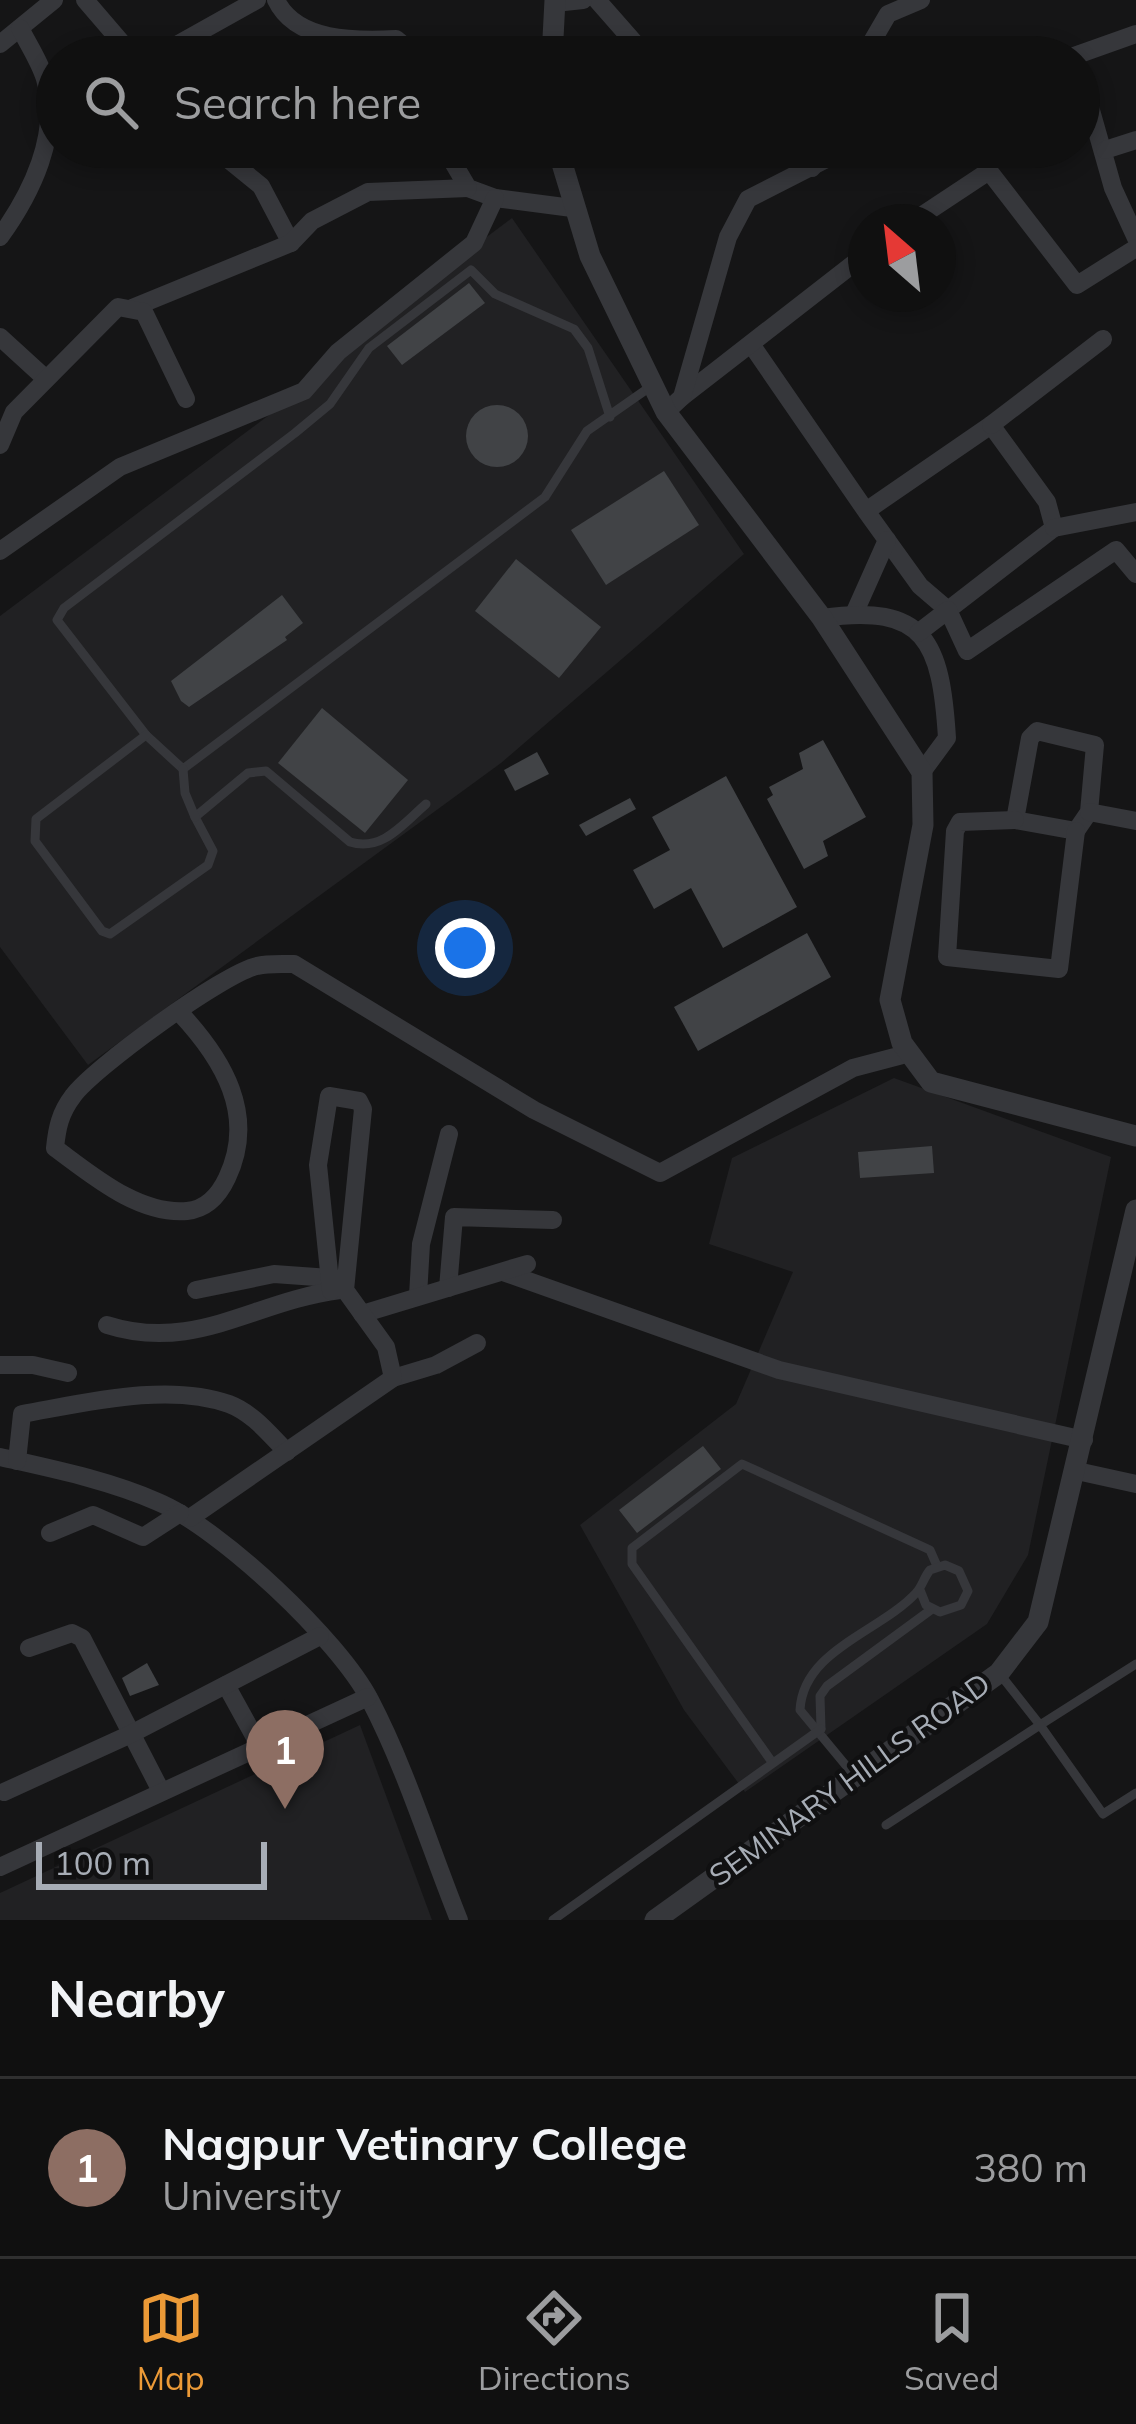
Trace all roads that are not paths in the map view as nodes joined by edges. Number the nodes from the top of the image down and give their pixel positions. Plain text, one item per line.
1 (54, 0) edge
2 (85, 0) edge
3 (257, 0) edge
4 (276, 0) edge
5 (583, 0) edge
6 (597, 0) edge
7 (921, 0) edge
8 (555, 2) edge
9 (885, 7) edge
10 (20, 28) junction
11 (1136, 34) edge
12 (116, 36) edge
13 (193, 36) edge
14 (337, 36) edge
15 (554, 36) edge
16 (629, 36) edge
17 (872, 36) edge
18 (0, 44) edge
19 (1100, 47) edge
20 (36, 61) edge
21 (1100, 134) edge
22 (1136, 140) edge
23 (1105, 150) junction
24 (37, 168) edge
25 (239, 168) edge
26 (456, 168) edge
27 (562, 168) edge
28 (812, 168) edge
29 (468, 188) junction
30 (494, 198) junction
31 (939, 204) edge
32 (572, 208) junction
33 (0, 237) edge
34 (1136, 238) edge
35 (291, 243) junction
36 (1136, 248) edge
37 (848, 269) edge
38 (132, 308) junction
39 (0, 337) edge
40 (1103, 339) dead end
41 (753, 347) junction
42 (46, 379) junction
43 (655, 384) junction
44 (186, 399) dead end
45 (674, 404) junction
46 (610, 417) junction
47 (991, 425) junction
48 (0, 445) edge
49 (866, 511) junction
50 (1136, 512) edge
51 (1054, 528) junction
52 (886, 540) junction
53 (0, 551) edge
54 (1136, 574) edge
55 (948, 610) junction
56 (854, 614) junction
57 (822, 618) junction
58 (918, 633) junction
59 (146, 735) junction
60 (183, 769) junction
61 (922, 772) junction
62 (426, 804) dead end
63 (1089, 812) junction
64 (195, 817) junction
65 (1015, 820) junction
66 (1136, 821) edge
67 (1076, 831) junction
68 (180, 1012) junction
69 (910, 1053) junction
70 (449, 1134) dead end
71 (1136, 1136) edge
72 (1136, 1210) edge
73 (554, 1220) dead end
74 (527, 1264) dead end
75 (503, 1272) junction
76 (335, 1286) junction
77 (448, 1288) junction
78 (196, 1290) dead end
79 (418, 1296) junction
80 (362, 1313) junction
81 (107, 1325) dead end
82 (477, 1343) dead end
83 (0, 1365) edge
84 (68, 1373) dead end
85 (392, 1378) junction
86 (1084, 1440) junction
87 (287, 1452) junction
88 (9, 1459) edge
89 (1077, 1471) junction
90 (1136, 1484) edge
91 (185, 1515) junction
92 (50, 1533) dead end
93 (937, 1566) junction
94 (920, 1590) junction
95 (932, 1610) junction
96 (320, 1636) junction
97 (29, 1648) dead end
98 (1136, 1664) edge
99 (999, 1673) junction
100 (226, 1685) junction
101 (368, 1697) junction
102 (1040, 1725) junction
103 (821, 1729) junction
104 (131, 1734) junction
105 (259, 1745) junction
106 (772, 1762) junction
107 (854, 1775) junction
108 (161, 1791) junction
109 (4, 1792) dead end
110 (1136, 1793) edge
111 (886, 1826) dead end
112 (0, 1867) edge
113 (459, 1920) edge
114 (553, 1920) edge
115 (656, 1920) edge

1 - 10 street
2 - 12 street
3 - 13 street
4 - 14 street
5 - 8 street
6 - 16 street
7 - 9 street
8 - 15 street
9 - 17 street
10 - 18 street
10 - 20 street
11 - 19 street
21 - 23 street
22 - 23 street
23 - 34 street
24 - 33 street
25 - 35 street
26 - 29 street
27 - 32 street
28 - 45 street
29 - 30 street
29 - 35 street
30 - 32 street
30 - 53 street
31 - 36 street
32 - 43 street
35 - 38 street
37 - 41 street
38 - 42 street
38 - 44 street
39 - 42 street
40 - 47 street
41 - 45 street
41 - 49 street
42 - 48 street
43 - 45 street
43 - 46 lane
45 - 57 street
46 - 59 lane
46 - 60 lane
47 - 49 street
47 - 51 street
49 - 52 street
50 - 51 street
51 - 55 street
52 - 55 street
52 - 56 street
54 - 55 street
55 - 58 street
56 - 57 street
56 - 58 street
57 - 61 street
58 - 61 street
59 - 60 lane
59 - 64 lane
60 - 64 lane
61 - 69 street
62 - 64 lane
63 - 65 street
63 - 66 street
63 - 67 street
65 - 67 street
65 - 67 street
68 - 68 street
68 - 69 street
69 - 71 street
70 - 79 street
72 - 86 street, SEMINARY HILLS ROAD
73 - 77 street
74 - 75 street
75 - 77 street
75 - 86 street
76 - 76 street
76 - 78 street
76 - 80 street
76 - 81 street
77 - 79 street
79 - 80 street
80 - 85 street
82 - 85 street
83 - 84 street
85 - 87 street
86 - 89 street, SEMINARY HILLS ROAD
87 - 88 street
87 - 91 street
88 - 91 street
89 - 90 street
89 - 99 street, SEMINARY HILLS ROAD
91 - 92 street
91 - 96 street
93 - 94 lane
93 - 95 lane
93 - 106 lane
94 - 95 lane
94 - 103 lane
95 - 103 lane
96 - 100 street
96 - 101 street
97 - 104 street
98 - 102 lane
99 - 102 lane
99 - 107 street, SEMINARY HILLS ROAD
100 - 104 street
100 - 105 street
101 - 105 street
101 - 113 street
102 - 110 lane
102 - 111 lane
103 - 106 lane
103 - 107 lane
104 - 108 street
104 - 109 street
105 - 108 street
106 - 114 lane
107 - 115 street, SEMINARY HILLS ROAD
108 - 112 street

